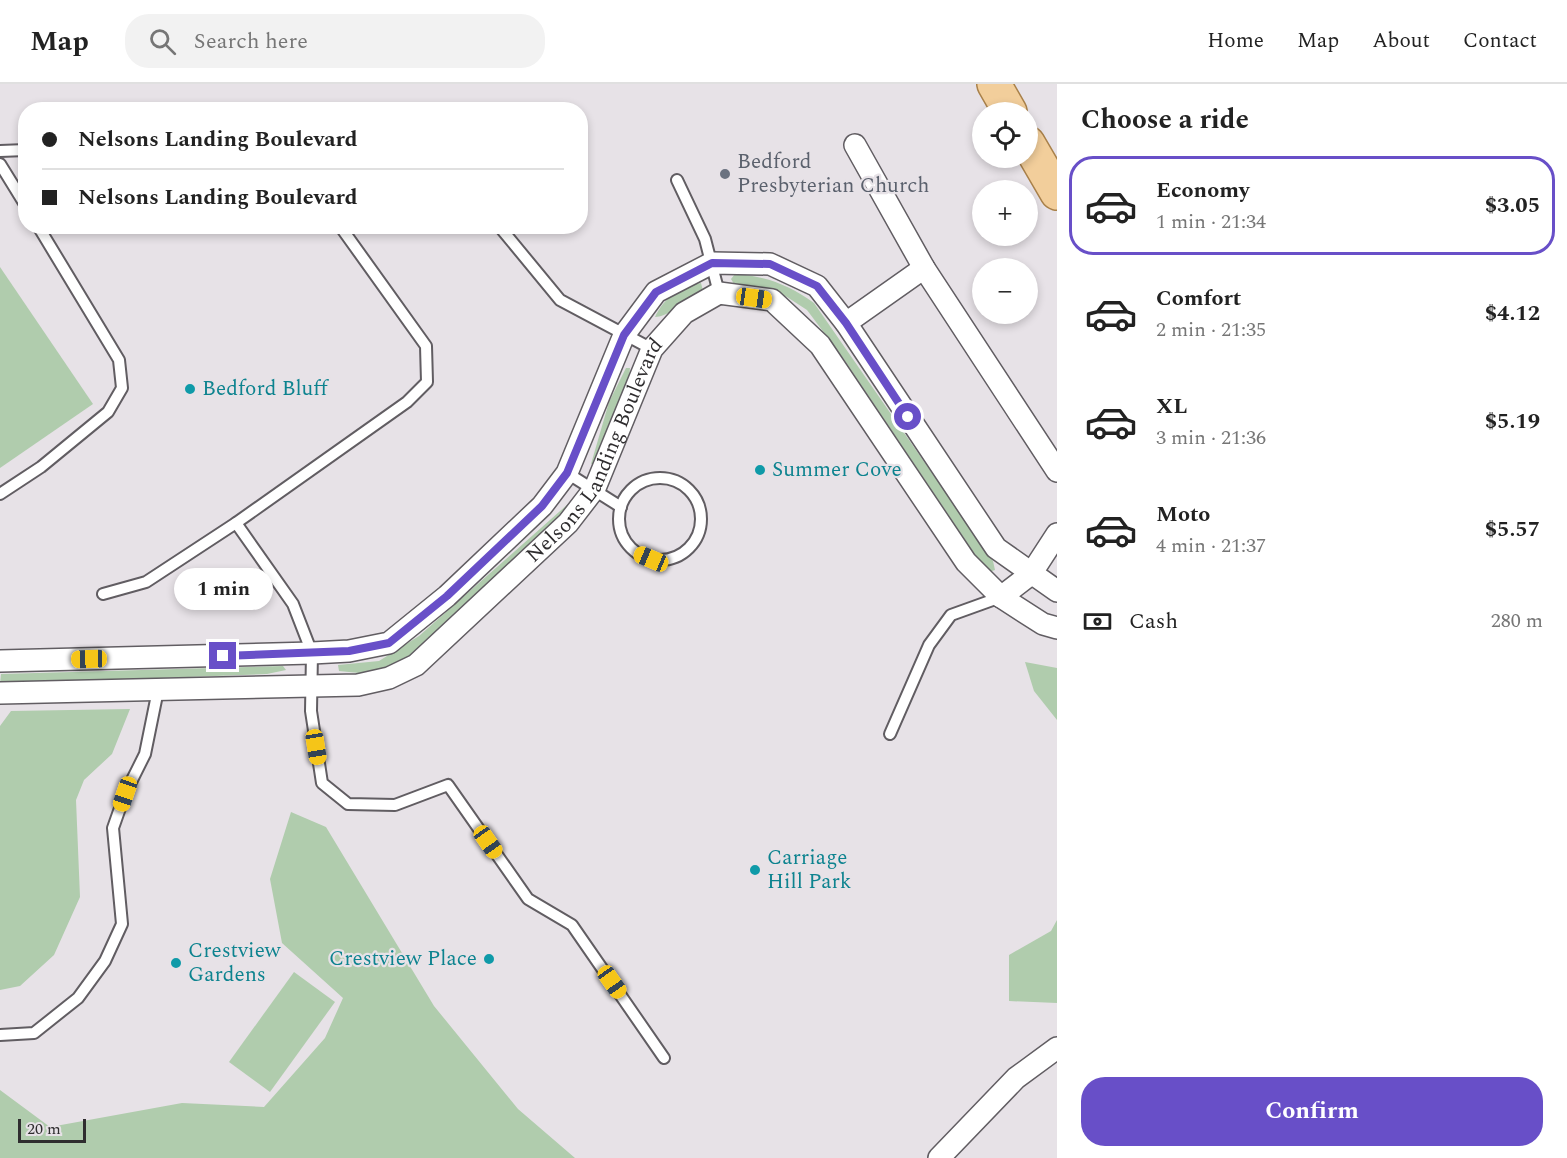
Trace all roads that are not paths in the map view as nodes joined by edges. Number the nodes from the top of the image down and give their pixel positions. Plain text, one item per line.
1 (994, 84) edge
2 (1004, 102) edge
3 (855, 145) dead end
4 (18, 150) edge
5 (0, 151) edge
6 (1038, 160) edge
7 (0, 164) edge
8 (677, 180) dead end
9 (18, 193) edge
10 (1057, 193) edge
11 (43, 234) edge
12 (346, 234) edge
13 (506, 234) edge
14 (712, 263) junction
15 (924, 268) junction
16 (719, 293) junction
17 (846, 323) junction
18 (624, 335) junction
19 (652, 350) junction
20 (1057, 471) edge
21 (567, 473) junction
22 (595, 488) junction
23 (0, 495) edge
24 (621, 507) junction
25 (236, 523) junction
26 (1057, 534) edge
27 (1031, 574) junction
28 (1057, 591) edge
29 (103, 594) dead end
30 (1001, 597) junction
31 (1057, 628) edge
32 (312, 653) junction
33 (0, 661) edge
34 (311, 686) junction
35 (158, 690) junction
36 (0, 693) edge
37 (890, 734) dead end
38 (0, 1035) edge
39 (1057, 1048) edge
40 (664, 1058) dead end
41 (939, 1158) edge

1 - 2 main road
3 - 15 street
4 - 5 lane
6 - 10 main road
7 - 9 lane
8 - 14 lane
11 - 23 lane
12 - 25 lane
13 - 18 lane
14 - 16 lane
14 - 17 street, Nelsons Landing Boulevard
14 - 18 street, Nelsons Landing Boulevard
15 - 17 street
15 - 20 street
16 - 19 street, Nelsons Landing Boulevard
16 - 30 street
17 - 27 street, Nelsons Landing Boulevard
18 - 19 lane
18 - 21 street, Nelsons Landing Boulevard
19 - 22 street, Nelsons Landing Boulevard
21 - 22 lane
21 - 32 street, Nelsons Landing Boulevard
22 - 24 lane
22 - 34 street, Nelsons Landing Boulevard
24 - 24 lane
25 - 29 lane
25 - 32 lane
26 - 27 street
27 - 28 street, Nelsons Landing Boulevard
27 - 30 street
30 - 31 street
30 - 37 lane
32 - 33 street, Nelsons Landing Boulevard
32 - 34 lane
34 - 35 street, Nelsons Landing Boulevard
34 - 40 lane
35 - 36 street, Nelsons Landing Boulevard
35 - 38 lane
39 - 41 street

